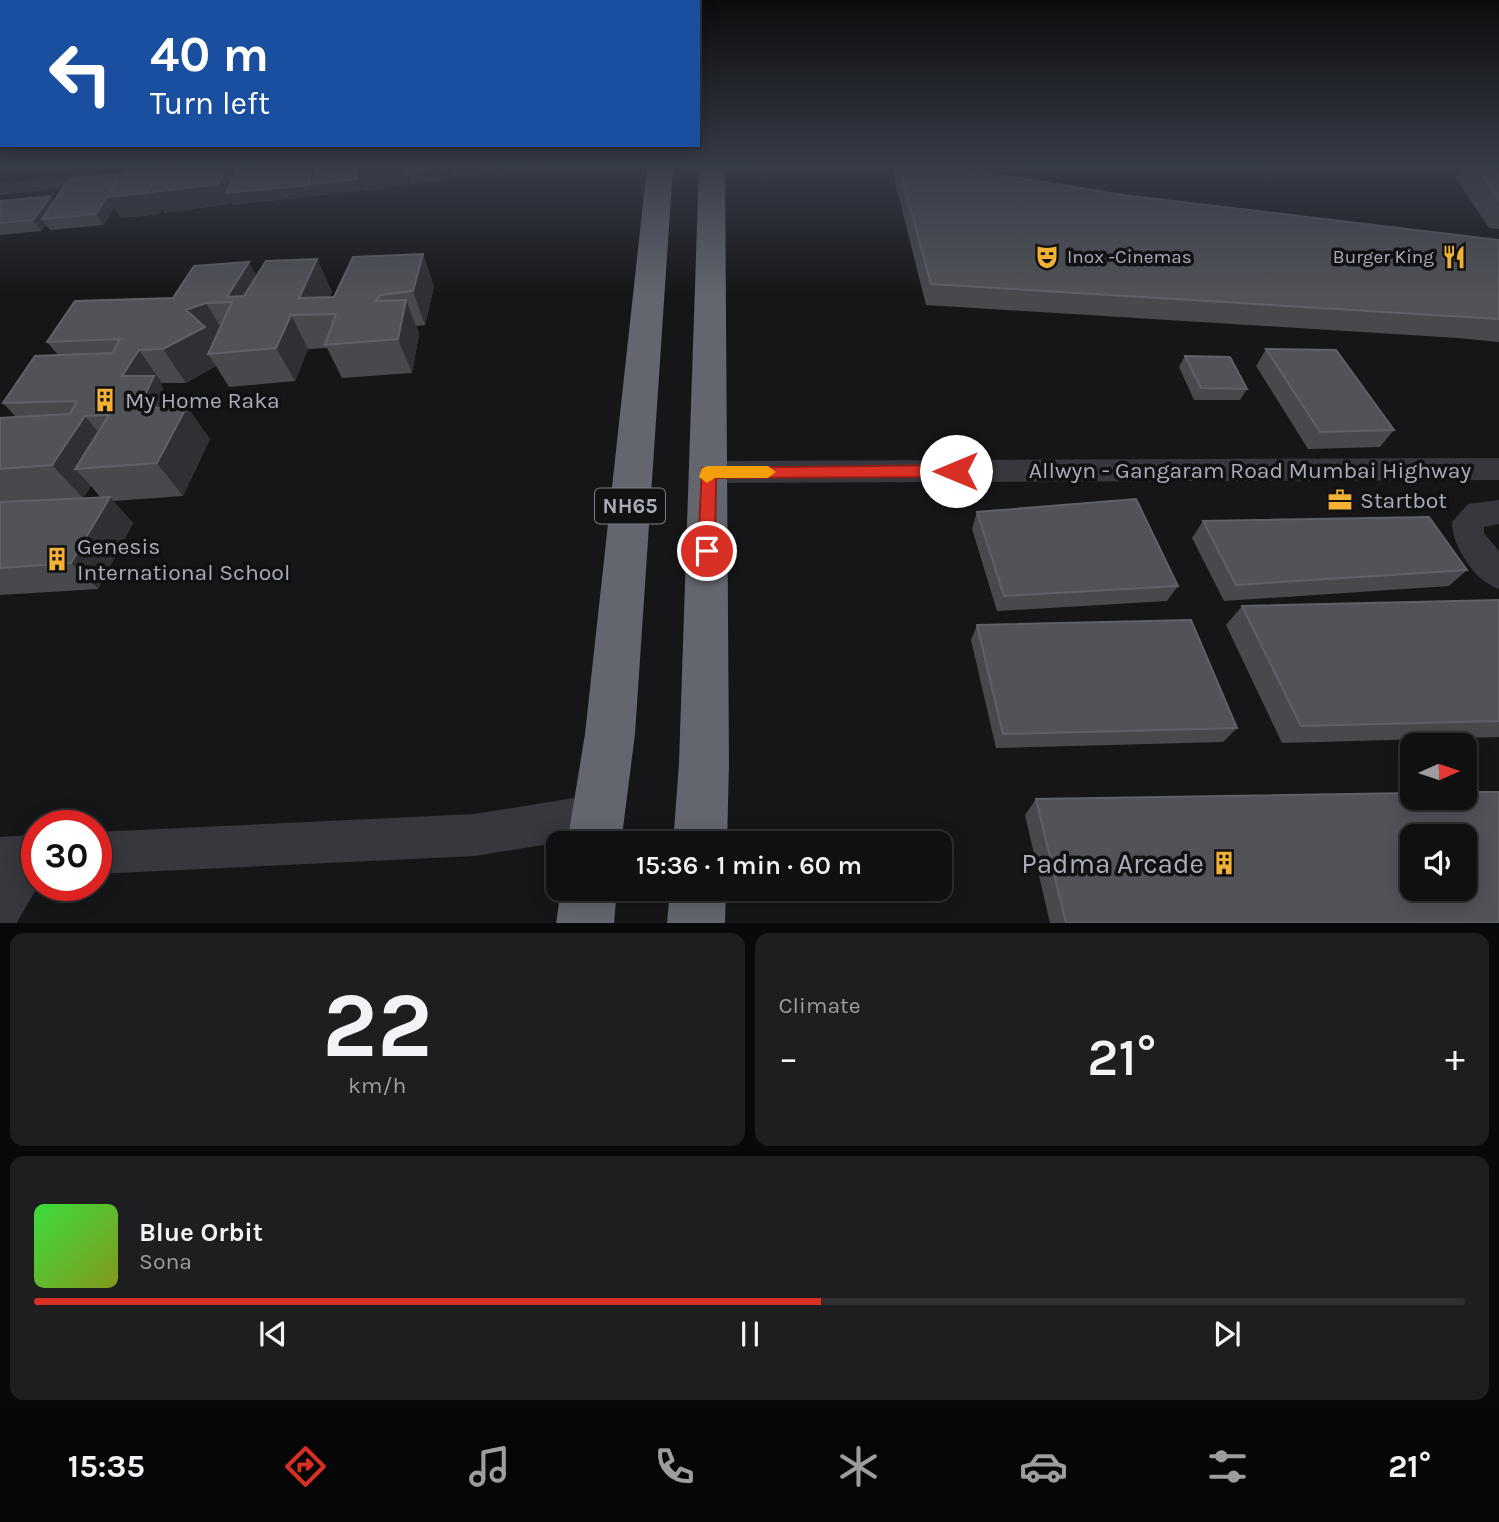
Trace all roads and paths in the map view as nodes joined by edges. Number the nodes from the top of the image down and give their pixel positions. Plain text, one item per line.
1 (656, 210) edge
2 (711, 210) edge
3 (1499, 469) edge
4 (708, 472) junction
5 (1499, 512) edge
6 (1499, 575) edge
7 (596, 829) edge
8 (701, 831) edge
9 (112, 852) edge
10 (21, 861) edge
11 (588, 901) edge
12 (697, 901) edge
13 (0, 908) edge
14 (585, 923) edge
15 (696, 923) edge

1 - 7 highway, NH65
2 - 4 highway
3 - 4 street, Allwyn - Gangaram Road Mumbai Highway
4 - 8 highway
5 - 6 street
7 - 9 street
10 - 13 street
11 - 14 highway
12 - 15 highway

